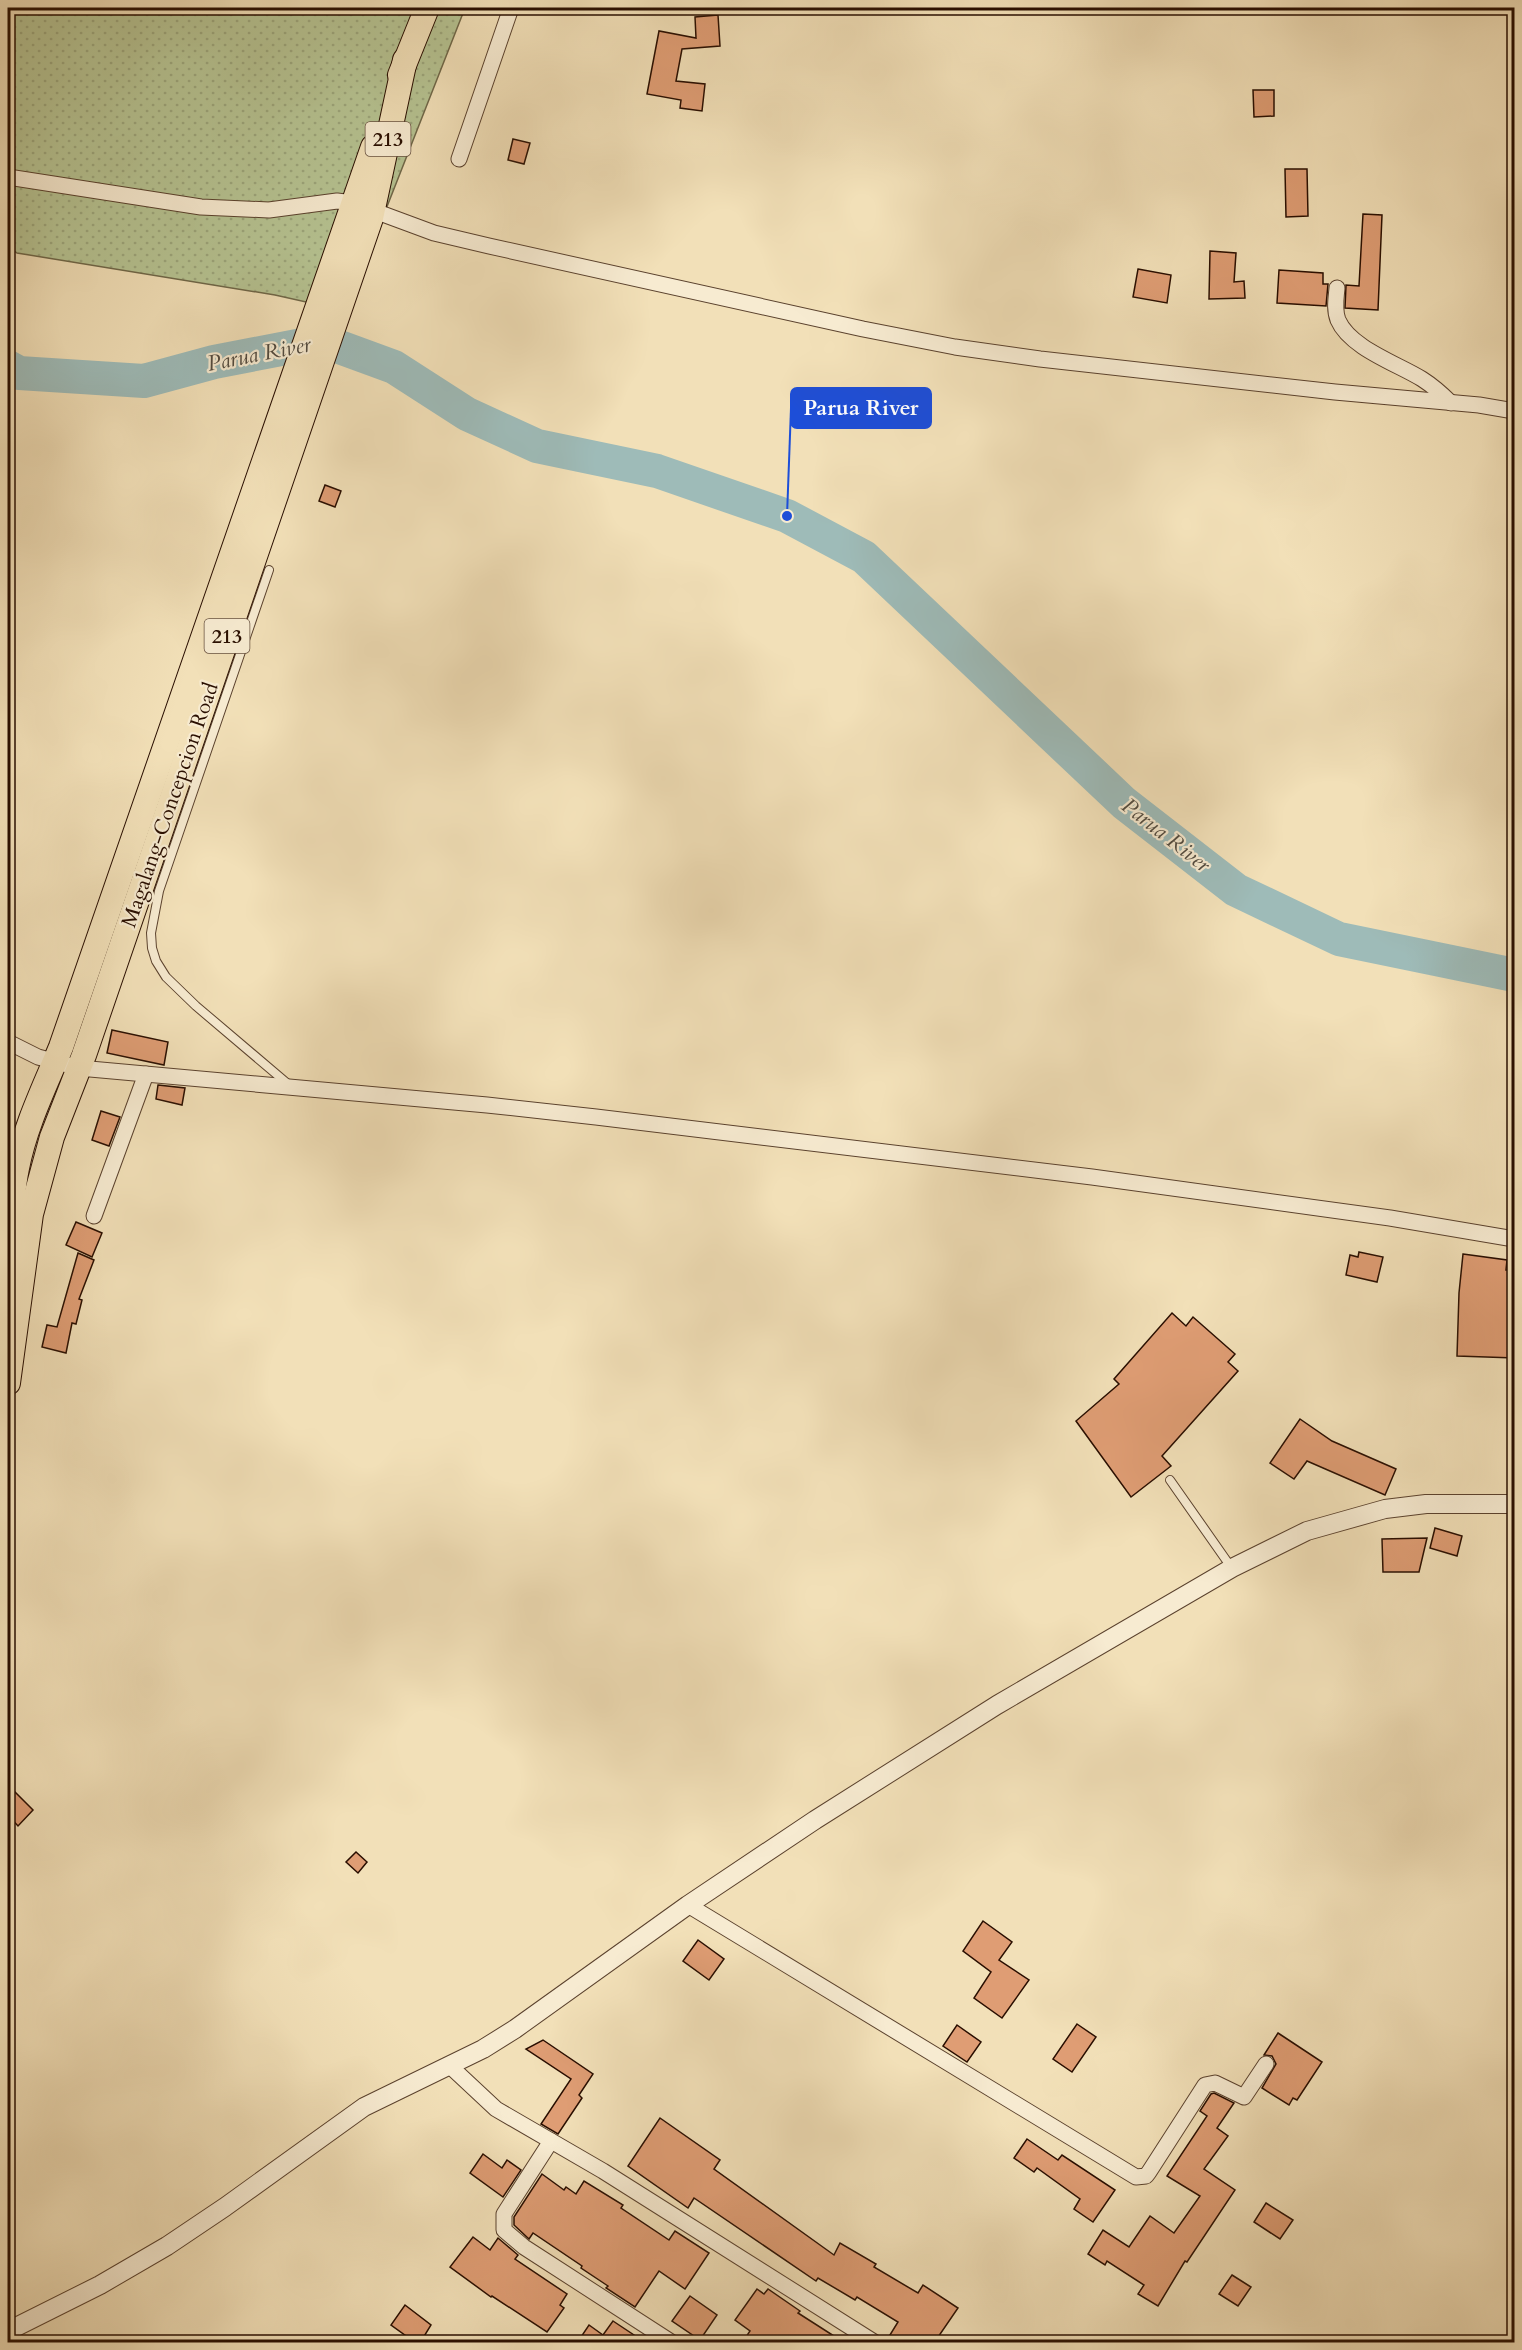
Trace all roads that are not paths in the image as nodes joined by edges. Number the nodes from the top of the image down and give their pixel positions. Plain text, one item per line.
1 (426, 8) edge
2 (512, 8) edge
3 (459, 159) dead end
4 (8, 177) edge
5 (361, 211) junction
6 (1337, 288) dead end
7 (1451, 403) junction
8 (1515, 411) edge
9 (269, 570) dead end
10 (8, 1042) edge
11 (58, 1054) junction
12 (82, 1062) junction
13 (146, 1074) junction
14 (294, 1089) junction
15 (94, 1216) dead end
16 (1515, 1239) edge
17 (8, 1289) edge
18 (8, 1383) edge
19 (1170, 1480) dead end
20 (1515, 1504) edge
21 (1232, 1568) junction
22 (688, 1905) junction
23 (1266, 2064) dead end
24 (450, 2066) junction
25 (551, 2142) junction
26 (8, 2331) edge
27 (671, 2343) edge
28 (874, 2343) edge

1 - 5 main road, Magalang-Concepcion Road / 213
2 - 3 street
4 - 5 street
5 - 7 street
5 - 11 main road, Magalang-Concepcion Road / 213
5 - 12 main road, Magalang-Concepcion Road / 213
6 - 7 street
7 - 8 street
9 - 14 lane
10 - 11 street
11 - 12 street
11 - 17 main road, Magalang-Concepcion Road / 213
12 - 13 street
12 - 18 main road, Magalang-Concepcion Road / 213
13 - 14 street
13 - 15 street
14 - 16 street
19 - 21 lane
20 - 21 street
21 - 22 street
22 - 23 street
22 - 24 street
24 - 25 street
24 - 26 street
25 - 27 street
25 - 28 street

